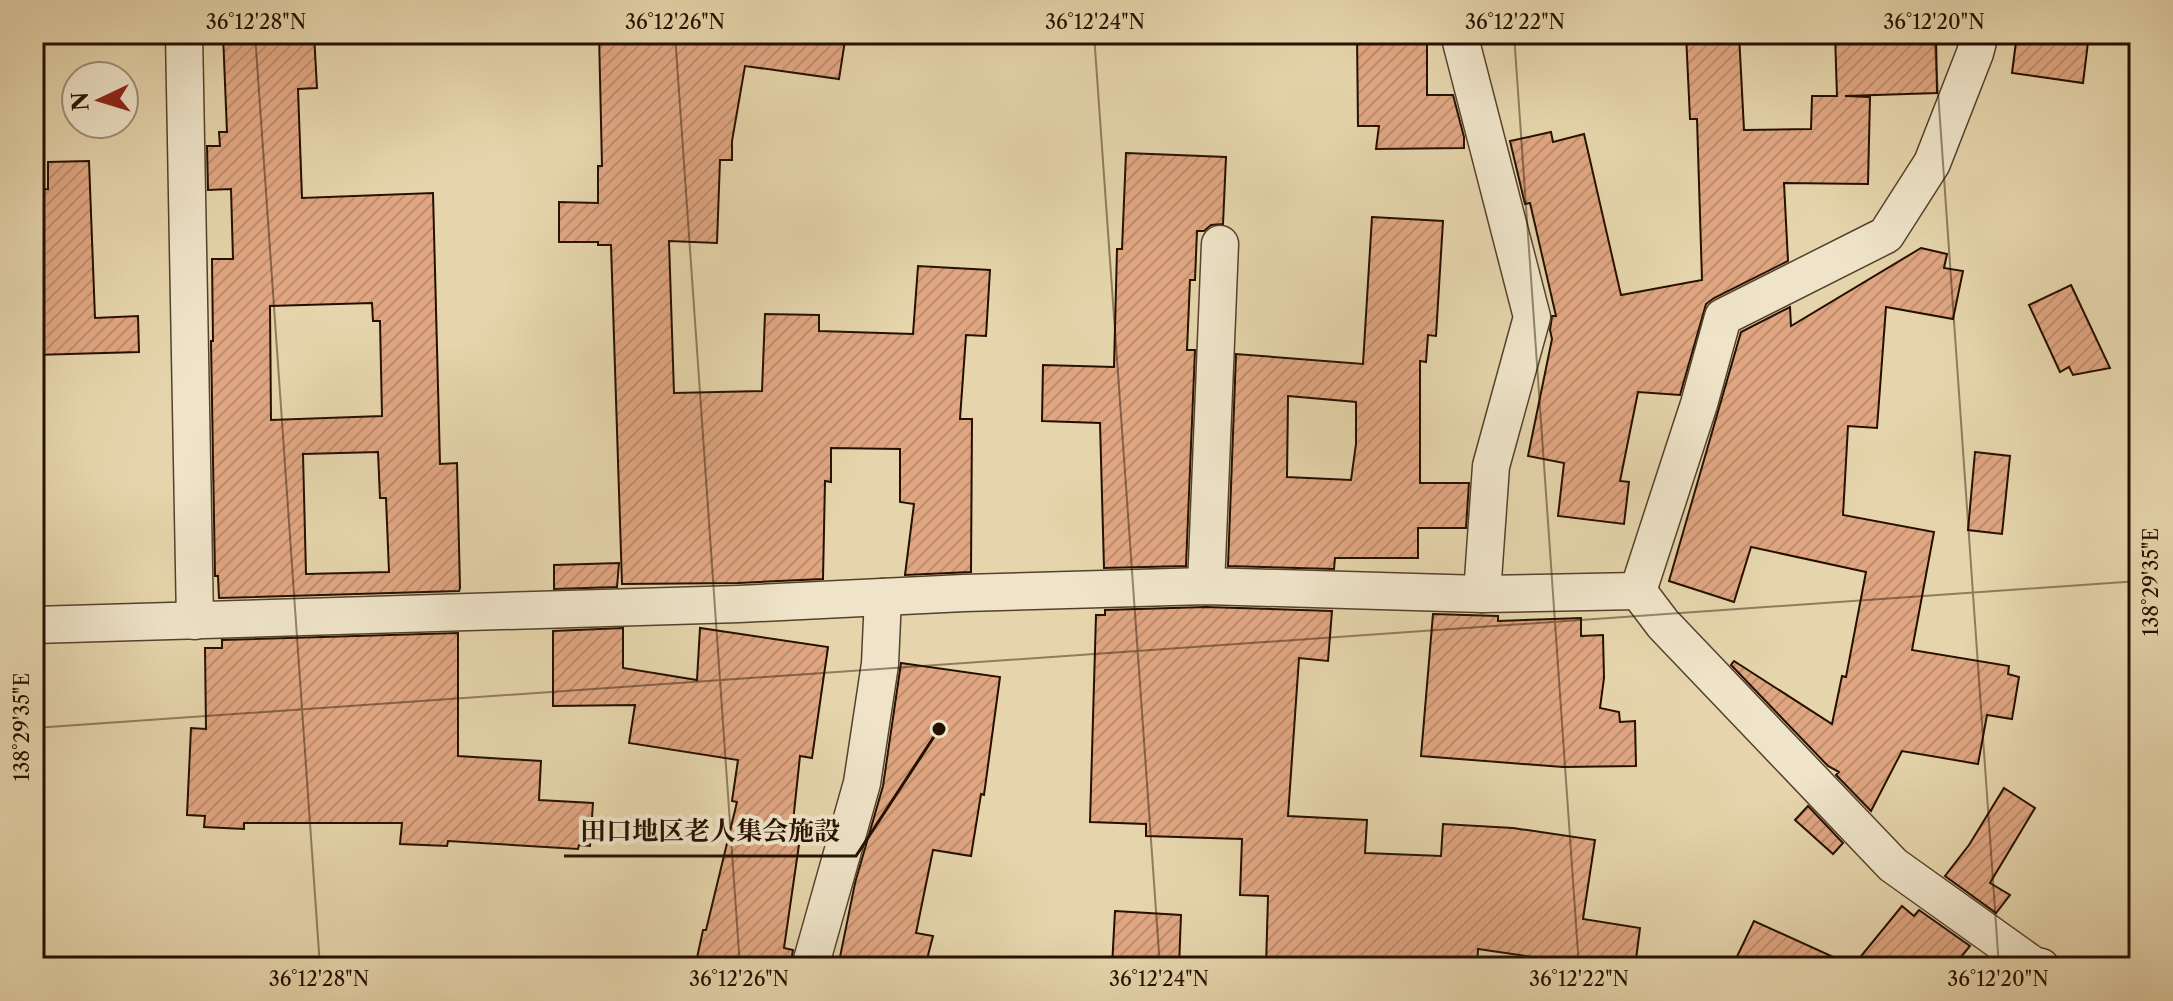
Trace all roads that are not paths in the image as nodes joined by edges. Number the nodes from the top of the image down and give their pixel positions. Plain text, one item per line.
1 (184, 34) edge
2 (1459, 34) edge
3 (1980, 34) edge
4 (1220, 244) dead end
5 (1206, 586) junction
6 (1638, 591) junction
7 (1482, 594) junction
8 (883, 597) junction
9 (195, 621) junction
10 (34, 625) edge
11 (810, 967) edge
12 (2041, 967) edge

1 - 9 street
2 - 7 street
3 - 6 street
4 - 5 street
5 - 7 street
5 - 8 street
6 - 7 street
6 - 12 street
8 - 9 street
8 - 11 street
9 - 10 street

